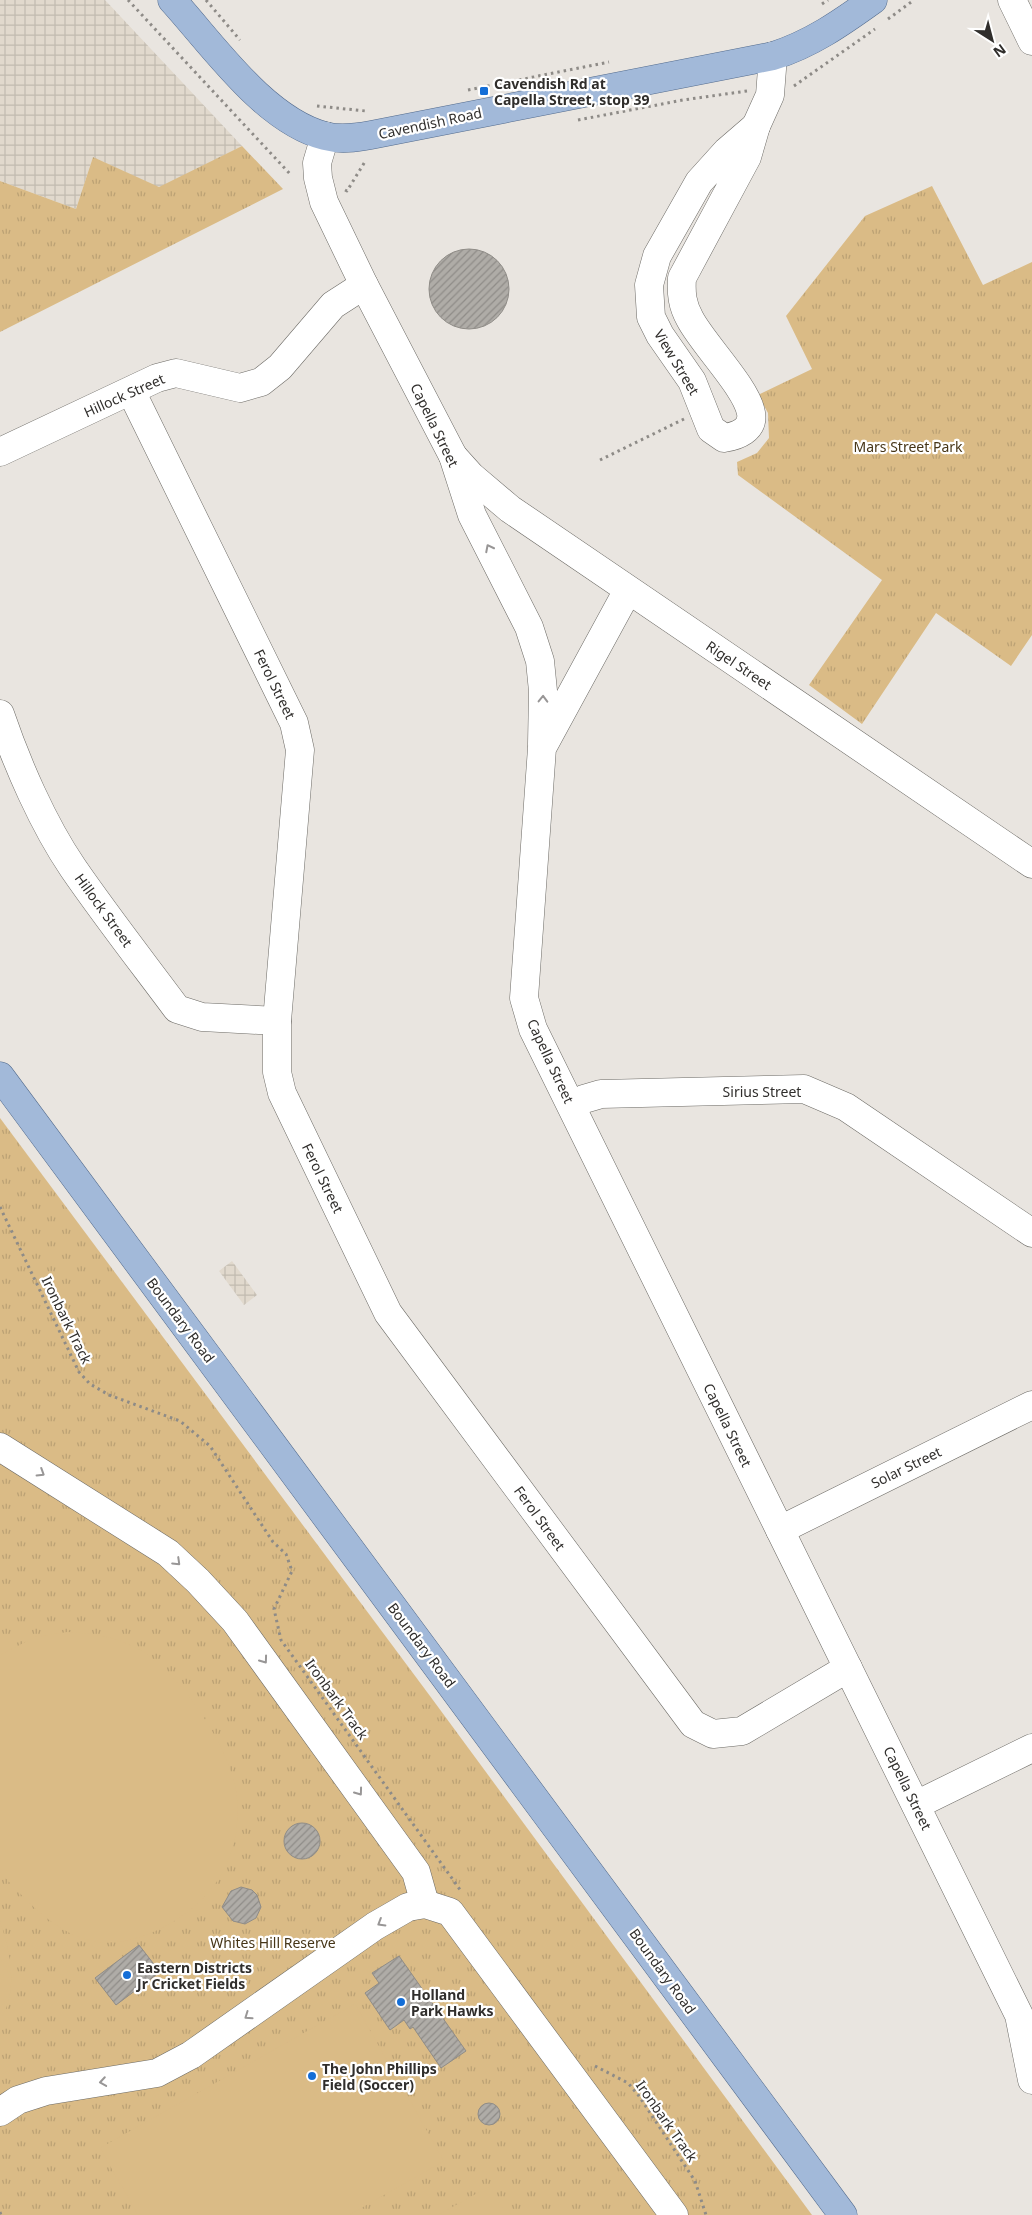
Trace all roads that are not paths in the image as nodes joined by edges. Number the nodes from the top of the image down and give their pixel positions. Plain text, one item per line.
1 (172, 0) edge
2 (873, 0) edge
3 (1012, 0) edge
4 (1032, 41) edge
5 (773, 56) junction
6 (756, 126) junction
7 (325, 136) junction
8 (364, 285) junction
9 (131, 391) junction
10 (0, 452) edge
11 (453, 456) junction
12 (628, 590) junction
13 (0, 714) edge
14 (542, 748) junction
15 (1032, 864) edge
16 (276, 1021) junction
17 (0, 1076) edge
18 (572, 1106) junction
19 (1032, 1233) edge
20 (1032, 1405) edge
21 (0, 1447) edge
22 (780, 1530) junction
23 (848, 1668) junction
24 (1032, 1748) edge
25 (916, 1805) junction
26 (426, 1904) junction
27 (1031, 2075) edge
28 (0, 2112) edge
29 (674, 2215) edge
30 (843, 2215) edge

1 - 7 main road, Cavendish Road
2 - 5 main road, Cavendish Road
3 - 4 street
5 - 6 street, View Street
5 - 7 main road, Cavendish Road
6 - 6 street, View Street
7 - 8 street, Capella Street
8 - 9 street, Hillock Street
8 - 11 street, Capella Street
9 - 10 street, Hillock Street
9 - 16 street, Ferol Street
11 - 12 street, Rigel Street
14 -> 11 street, Capella Street
12 - 14 street, Capella Street
12 - 15 street, Rigel Street
13 - 16 street, Hillock Street
14 - 18 street, Capella Street
16 - 23 street, Ferol Street
17 - 30 main road, Boundary Road
18 - 19 street, Sirius Street
18 - 22 street, Capella Street
20 - 22 street, Solar Street
21 -> 26 street
22 - 23 street, Capella Street
23 - 25 street, Capella Street
24 - 25 street
25 - 27 street, Capella Street
26 -> 28 street
26 - 29 street

